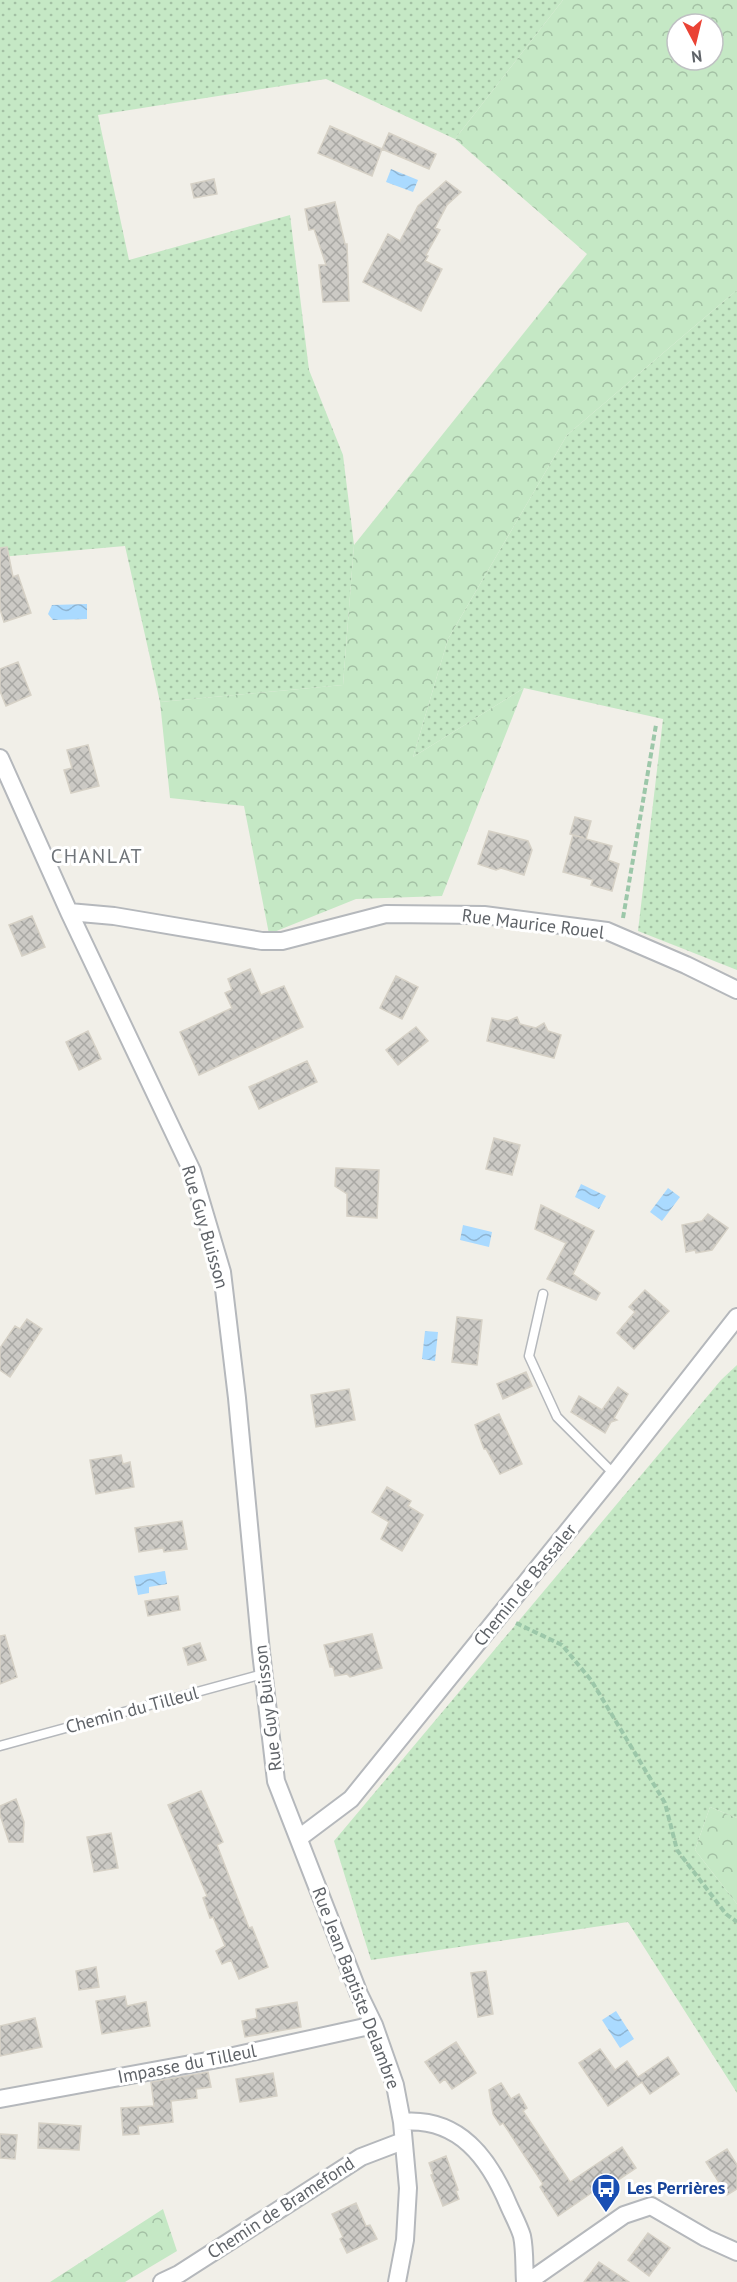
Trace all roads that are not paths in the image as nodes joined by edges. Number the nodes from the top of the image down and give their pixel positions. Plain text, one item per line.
1 (0, 758) edge
2 (69, 912) junction
3 (737, 990) edge
4 (543, 1294) dead end
5 (737, 1317) edge
6 (614, 1474) junction
7 (263, 1674) junction
8 (0, 1746) edge
9 (299, 1838) junction
10 (374, 2025) junction
11 (0, 2099) edge
12 (402, 2122) junction
13 (403, 2141) junction
14 (737, 2252) edge
15 (162, 2282) edge
16 (397, 2282) edge
17 (526, 2282) edge

1 - 2 street, Rue Guy Buisson
2 - 3 street, Rue Maurice Rouel
2 - 7 street, Rue Guy Buisson
4 - 6 lane
5 - 6 street, Chemin de Bassaler
6 - 9 street, Chemin de Bassaler
7 - 8 lane, Chemin du Tilleul
7 - 9 street, Rue Guy Buisson
9 - 10 street, Rue Jean Baptiste Delambre
10 - 11 street, Impasse du Tilleul
10 - 12 street, Rue Jean Baptiste Delambre
12 - 13 street, Rue Jean Baptiste Delambre
12 - 17 street
13 - 15 street, Chemin de Bramefond
13 - 16 street, Rue Jean Baptiste Delambre
14 - 17 street

